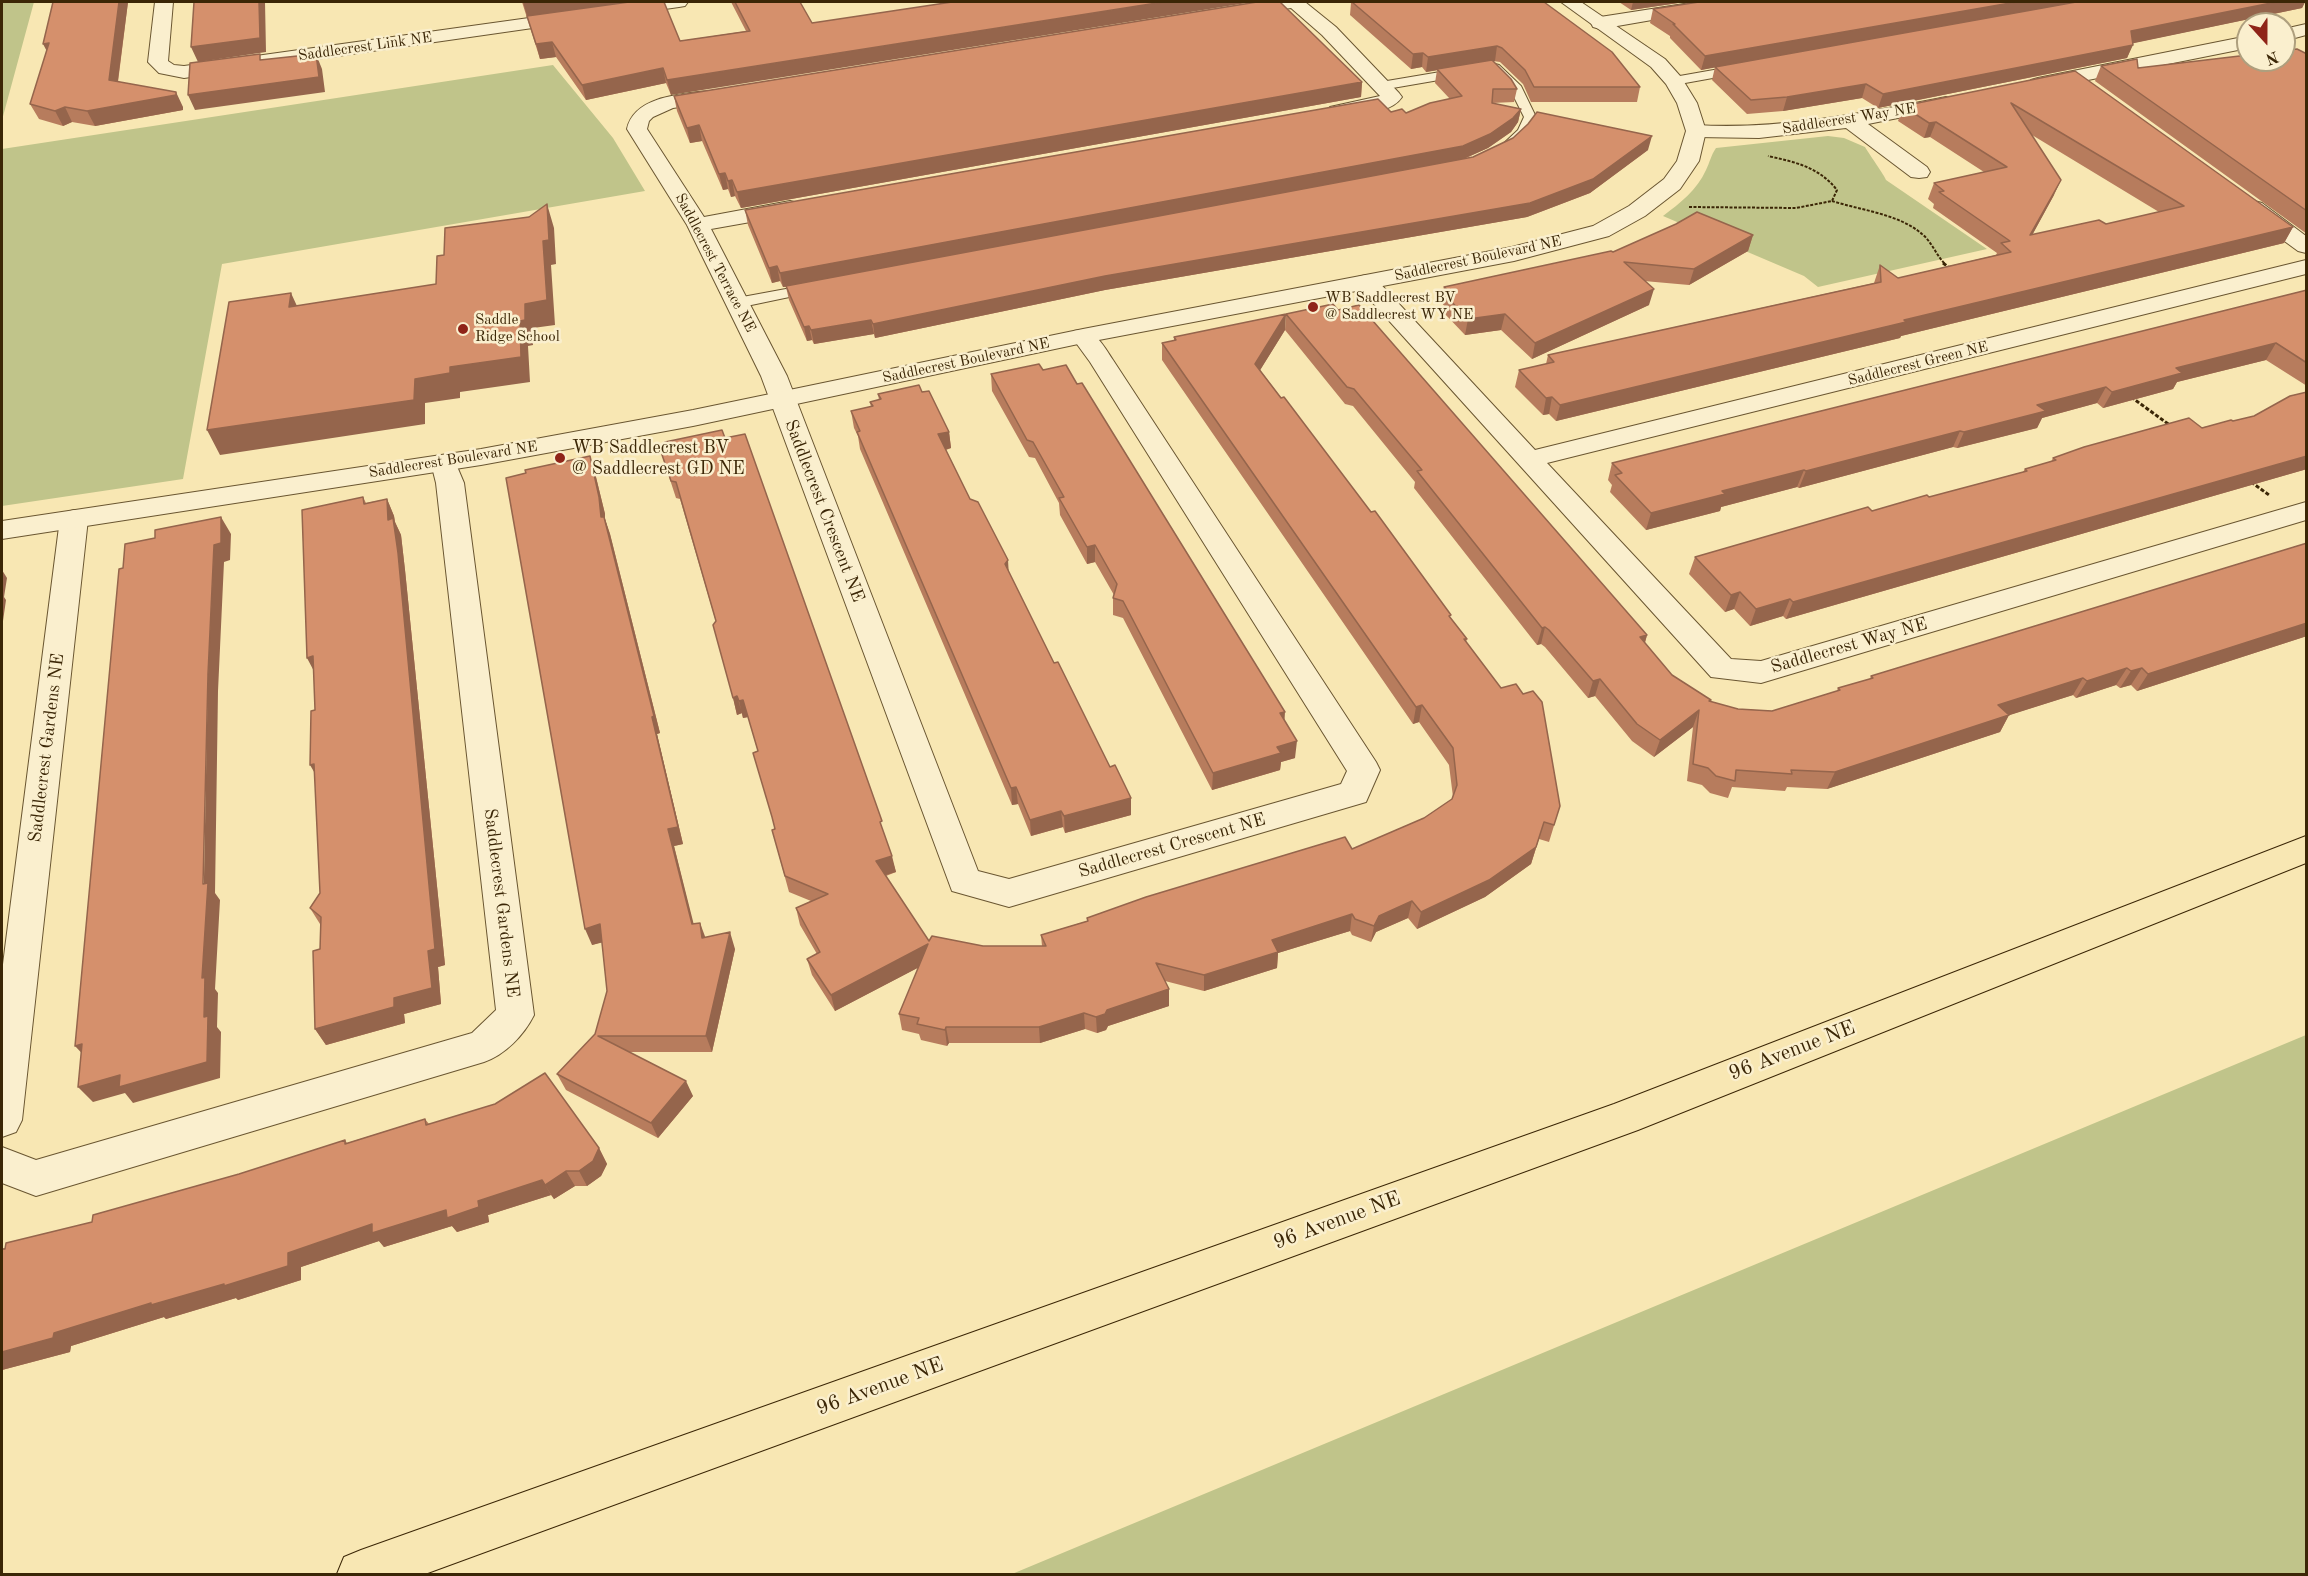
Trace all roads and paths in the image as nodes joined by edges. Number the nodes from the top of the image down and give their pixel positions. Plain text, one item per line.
1 (164, 2) edge
2 (680, 2) edge
3 (1295, 2) edge
4 (1570, 2) edge
5 (1727, 2) edge
6 (1214, 15) edge
7 (1600, 23) junction
8 (2236, 44) edge
9 (1760, 66) edge
10 (2072, 77) junction
11 (1674, 81) junction
12 (1381, 86) junction
13 (2014, 89) edge
14 (2091, 91) edge
15 (736, 93) edge
16 (1968, 98) edge
17 (1314, 115) edge
18 (1851, 122) junction
19 (1696, 131) junction
20 (1493, 154) edge
21 (1758, 154) dead end
22 (1919, 172) dead end
23 (2241, 199) edge
24 (814, 204) edge
25 (1689, 207) dead end
26 (698, 225) junction
27 (2307, 246) edge
28 (2307, 267) edge
29 (1366, 282) junction
30 (831, 285) edge
31 (737, 303) junction
32 (1083, 336) junction
33 (782, 399) junction
34 (1530, 459) junction
35 (444, 463) junction
36 (2307, 511) edge
37 (75, 519) junction
38 (2, 530) edge
39 (2307, 849) edge
40 (2, 1120) edge
41 (2, 1165) edge
42 (361, 1575) edge

1 - 2 street, Saddlecrest Link NE
3 - 6 street
3 - 12 street
4 - 7 street
5 - 7 street
7 - 11 street
8 - 10 street
9 - 11 lane
10 - 13 street
10 - 14 street
11 - 19 street
12 - 17 street
12 - 20 lane
15 - 26 street, Saddlecrest Terrace NE
16 - 18 street, Saddlecrest Way NE
18 - 19 street, Saddlecrest Way NE
18 - 22 street
19 - 29 street, Saddlecrest Boulevard NE
21 - 25 path
23 - 27 street
24 - 26 street
26 - 31 street, Saddlecrest Terrace NE
28 - 34 street, Saddlecrest Green NE
29 - 32 street, Saddlecrest Boulevard NE
29 - 34 street, Saddlecrest Way NE
30 - 31 lane
31 - 33 street, Saddlecrest Terrace NE
32 - 33 street, Saddlecrest Boulevard NE
32 - 33 street, Saddlecrest Crescent NE
33 - 35 street, Saddlecrest Boulevard NE
34 - 36 street, Saddlecrest Way NE
35 - 37 street, Saddlecrest Boulevard NE
35 - 41 street, Saddlecrest Gardens NE
37 - 38 street, Saddlecrest Boulevard NE
37 - 40 street, Saddlecrest Gardens NE
39 - 42 main road, 96 Avenue NE

